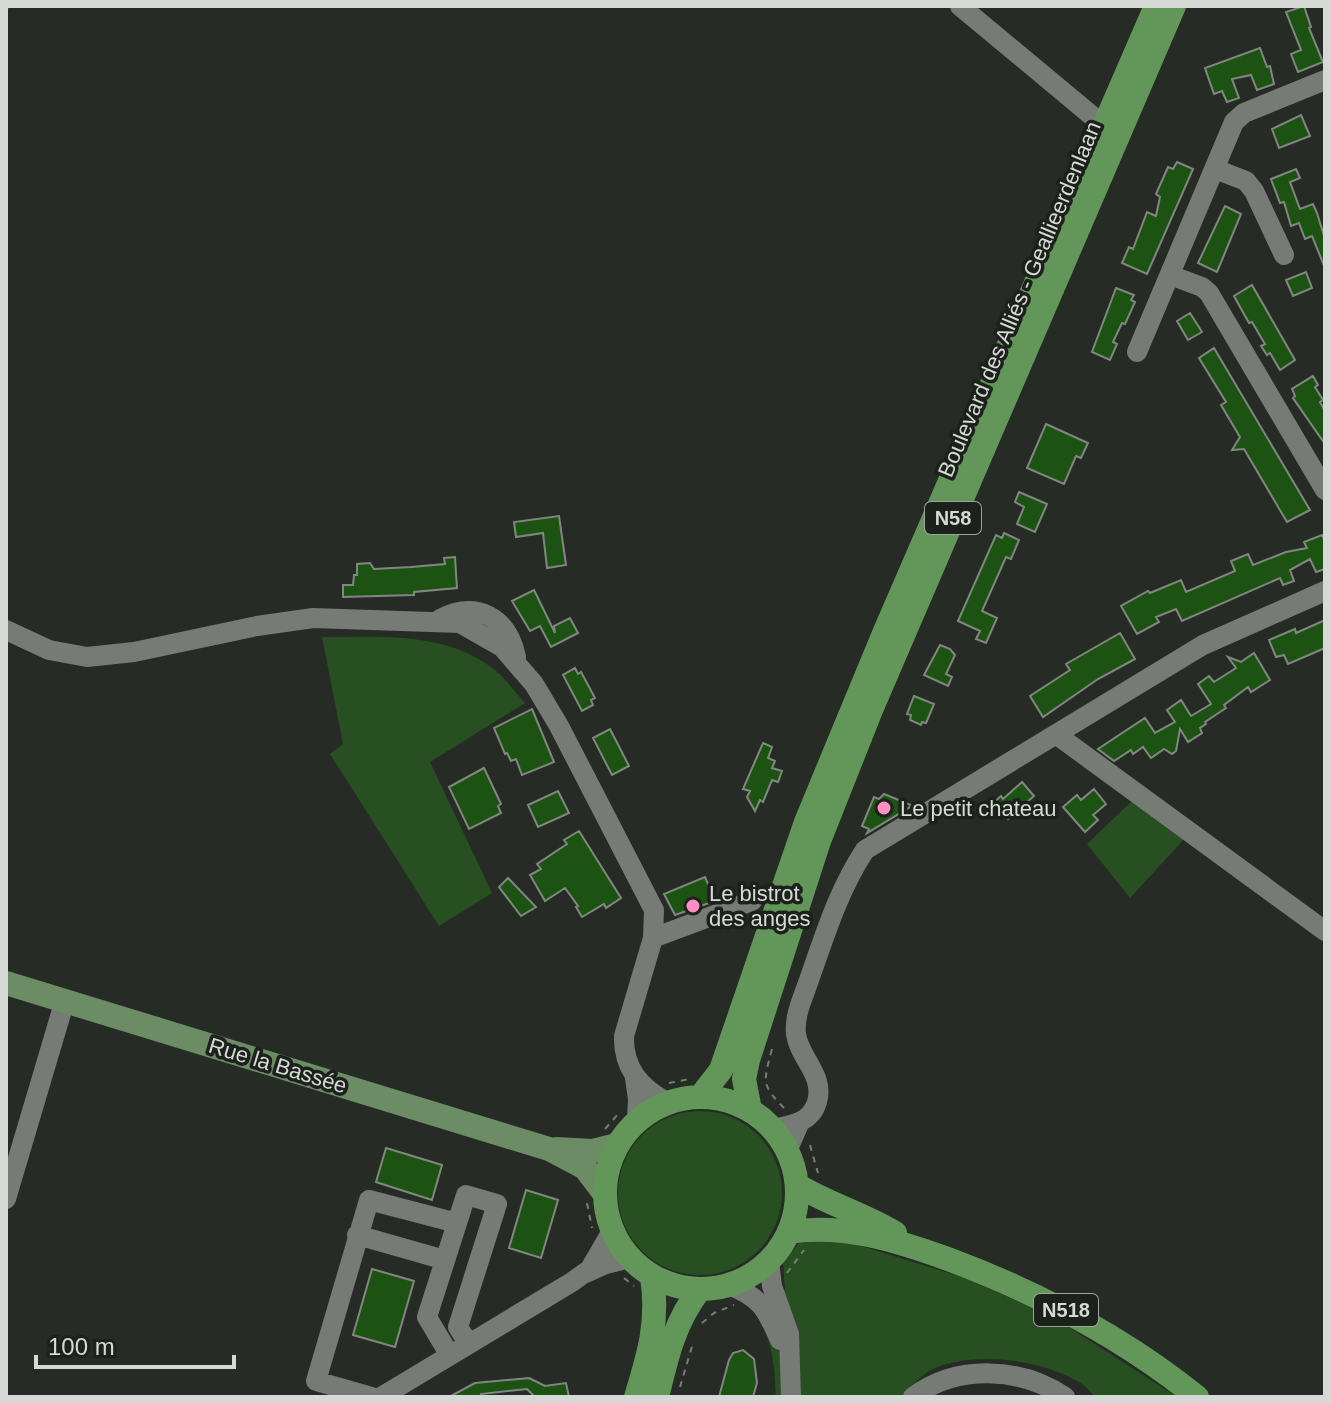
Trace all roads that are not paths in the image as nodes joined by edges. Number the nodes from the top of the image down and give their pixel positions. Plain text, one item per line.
1 (960, 6) edge
2 (1156, 6) edge
3 (1174, 6) edge
4 (1325, 80) edge
5 (1103, 125) junction
6 (1215, 169) junction
7 (1284, 255) dead end
8 (1170, 275) junction
9 (1137, 352) dead end
10 (1325, 490) edge
11 (1325, 591) edge
12 (6, 630) edge
13 (1057, 735) junction
14 (752, 901) dead end
15 (1325, 931) edge
16 (653, 938) junction
17 (6, 983) edge
18 (65, 1000) junction
19 (699, 1086) junction
20 (646, 1090) junction
21 (750, 1110) junction
22 (799, 1124) junction
23 (773, 1129) junction
24 (617, 1145) junction
25 (549, 1149) junction
26 (787, 1151) junction
27 (807, 1192) junction
28 (595, 1198) junction
29 (6, 1199) edge
30 (457, 1223) junction
31 (800, 1230) junction
32 (357, 1235) junction
33 (606, 1249) junction
34 (921, 1249) junction
35 (445, 1260) junction
36 (769, 1261) junction
37 (652, 1277) junction
38 (728, 1285) junction
39 (700, 1289) junction
40 (764, 1292) junction
41 (468, 1343) junction
42 (449, 1354) junction
43 (372, 1397) edge
44 (381, 1397) edge
45 (636, 1397) edge
46 (657, 1397) edge
47 (791, 1397) edge
48 (913, 1397) edge
49 (1065, 1397) edge
50 (1197, 1397) edge

1 - 5 street, Boulevard des Alliés - Geallieerdenlaan
2 - 5 highway, Boulevard des Alliés - Geallieerdenlaan / N58
3 - 21 highway, Boulevard des Alliés - Geallieerdenlaan / N58
4 - 6 street
5 - 19 highway, Boulevard des Alliés - Geallieerdenlaan / N58
6 - 7 street
6 - 8 street
8 - 9 street
8 - 10 street
11 - 13 street
12 - 16 street
13 - 15 street
13 - 22 street
14 - 16 street
16 - 20 street
17 - 18 main road, Rue la Bassée
18 - 25 main road, Rue la Bassée
18 - 29 street
19 - 20 highway
19 - 21 highway
20 - 24 highway
21 - 23 highway
22 - 23 street
22 - 26 street
23 - 26 highway
24 - 25 main road, Rue la Bassée
24 - 28 highway
25 - 28 main road, Rue la Bassée
26 - 27 highway
27 - 31 highway
27 - 34 highway, N518
28 - 33 highway
30 - 32 street
30 - 35 street
30 - 41 street
31 - 34 highway, N518
31 - 36 highway
32 - 35 street
32 - 43 street
33 - 37 highway
33 - 41 street
34 - 50 highway, N518
35 - 42 street
36 - 38 highway
36 - 40 street
37 - 39 highway
37 - 45 highway
38 - 39 highway
38 - 40 street
39 - 46 highway
40 - 47 street
41 - 42 street
42 - 44 street
48 - 49 street

